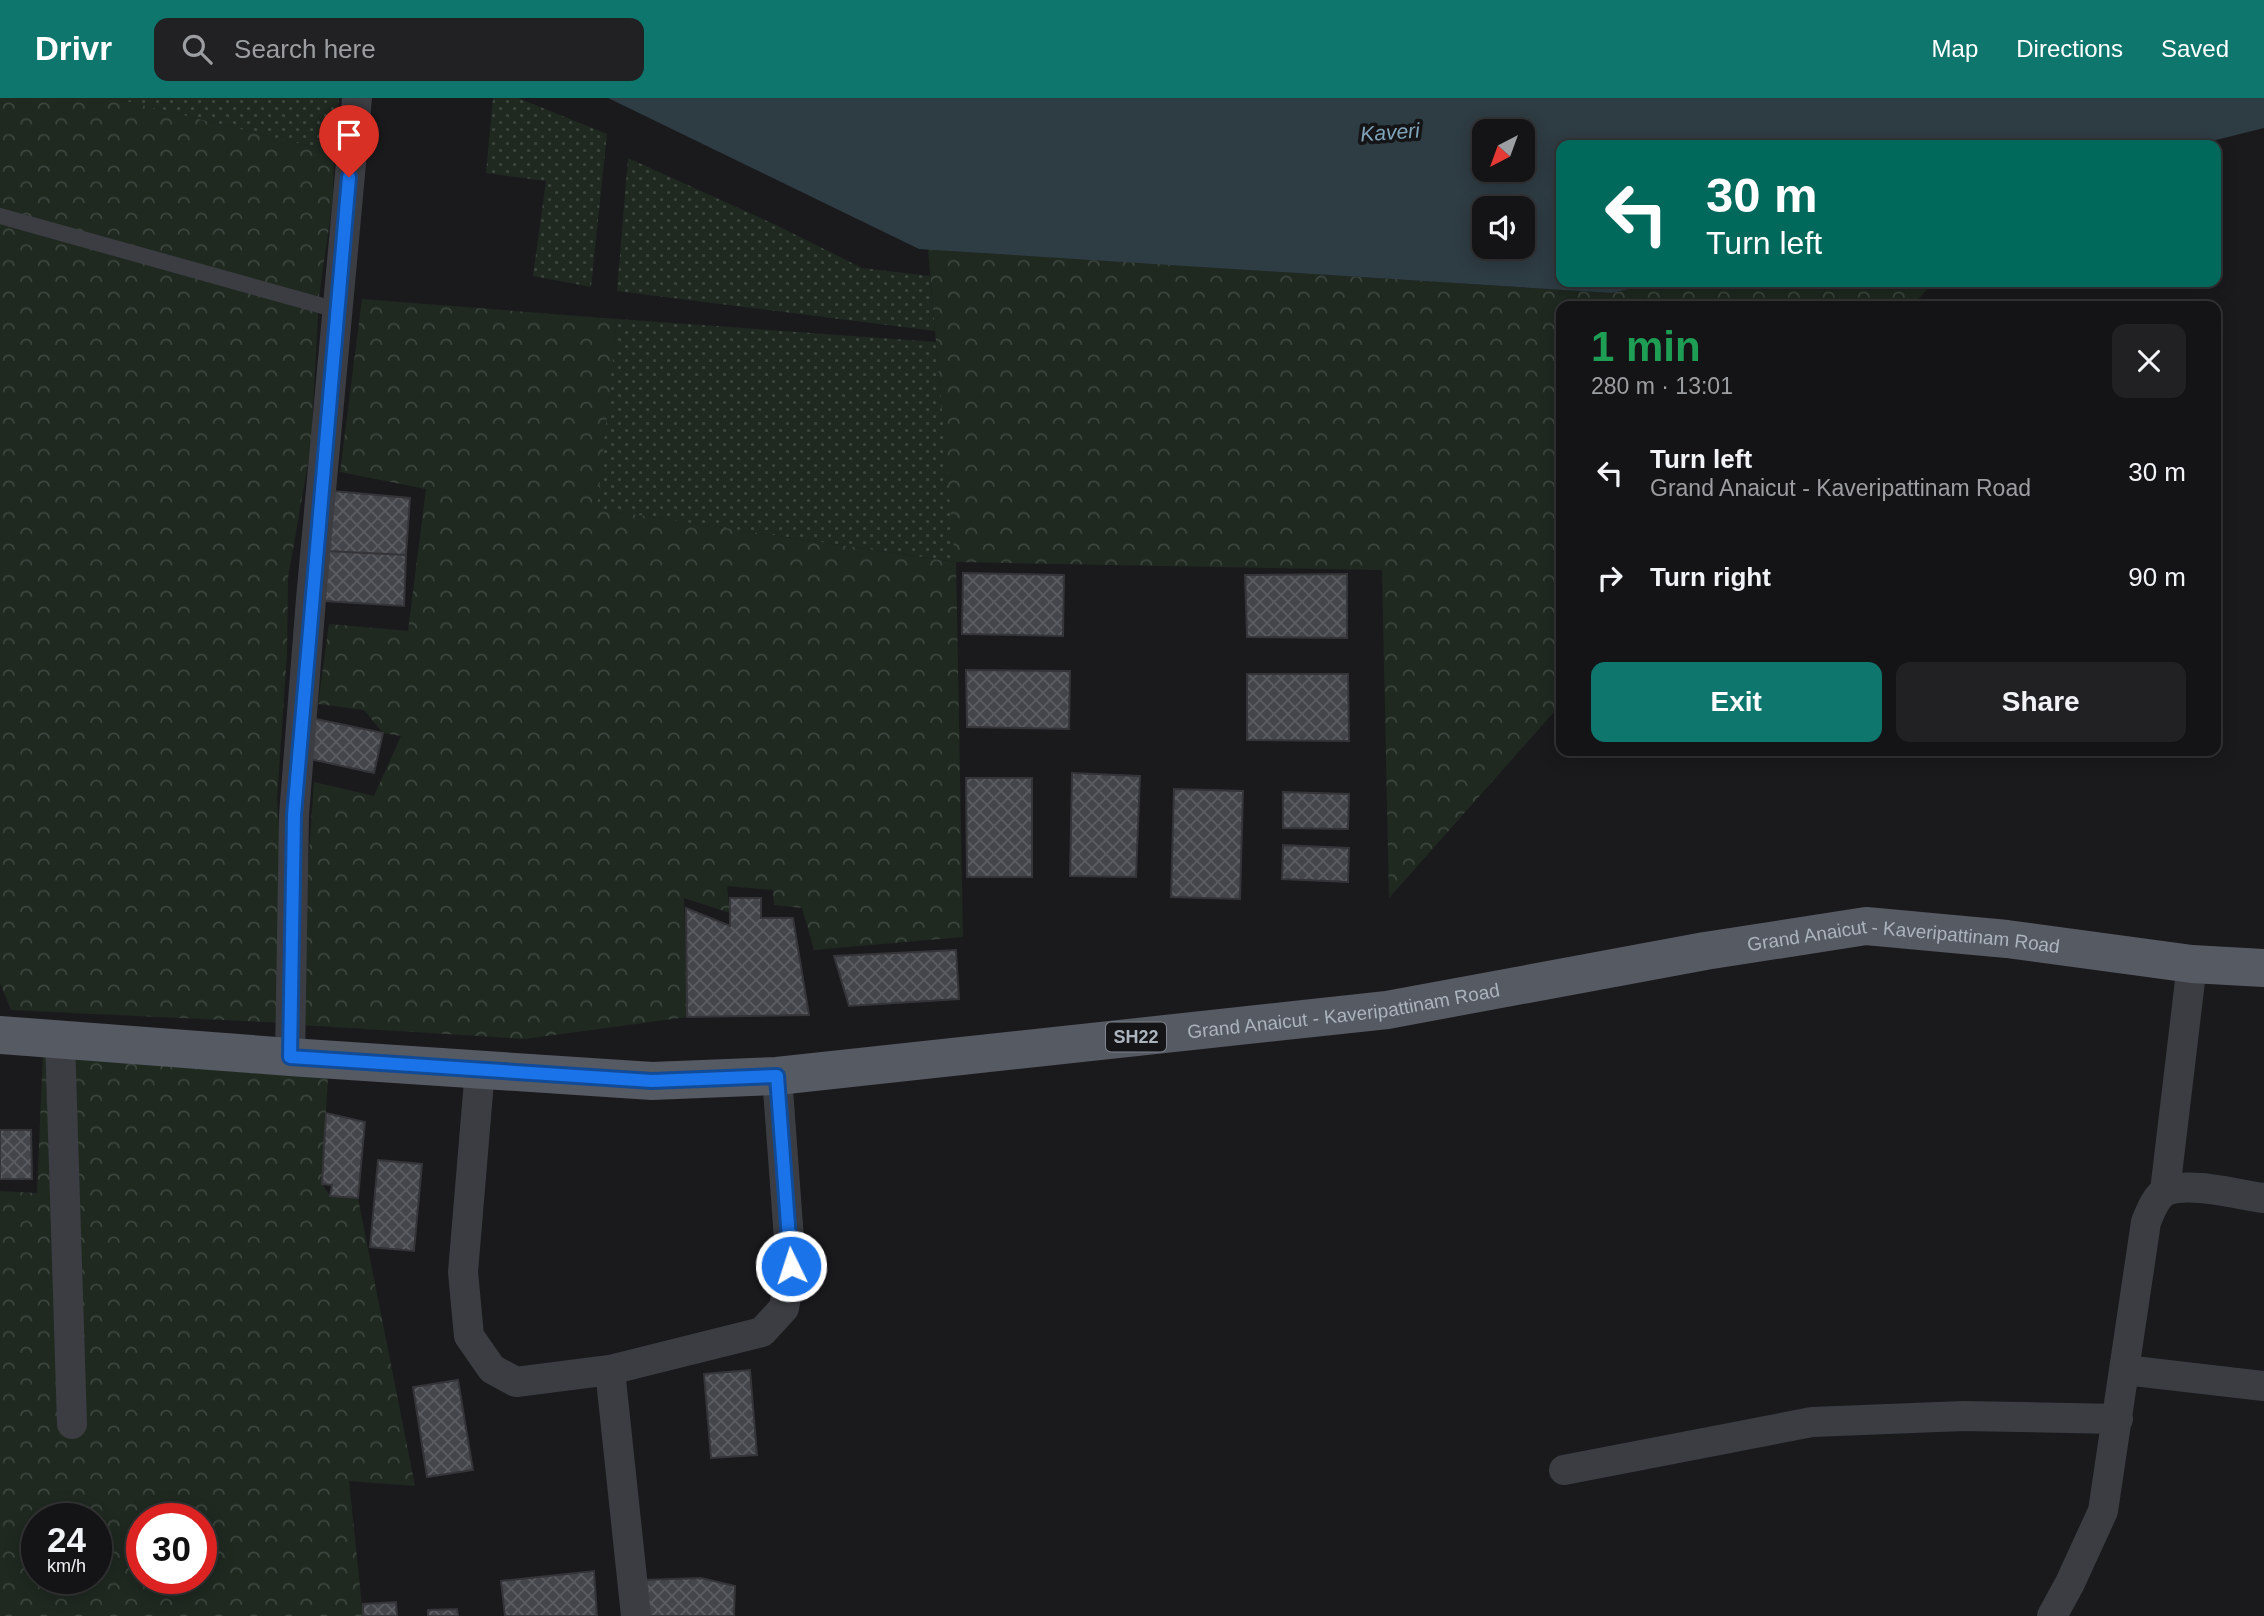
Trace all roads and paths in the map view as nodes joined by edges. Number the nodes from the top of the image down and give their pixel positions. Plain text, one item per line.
1 (357, 98) edge
2 (0, 216) edge
3 (337, 310) junction
4 (2192, 964) junction
5 (2264, 968) edge
6 (0, 1035) edge
7 (60, 1039) junction
8 (290, 1057) junction
9 (480, 1069) junction
10 (777, 1076) junction
11 (2165, 1191) junction
12 (2264, 1198) edge
13 (610, 1370) junction
14 (2125, 1370) junction
15 (2264, 1386) edge
16 (2118, 1419) junction
17 (72, 1424) dead end
18 (1564, 1470) dead end
19 (636, 1616) edge
20 (2052, 1616) edge

1 - 3 street
2 - 3 lane
3 - 8 street
4 - 5 main road, Grand Anaicut - Kaveripattinam Road / SH22
4 - 10 main road, Grand Anaicut - Kaveripattinam Road / SH22
4 - 11 street
6 - 7 main road, Grand Anaicut - Kaveripattinam Road / SH22
7 - 8 main road, Grand Anaicut - Kaveripattinam Road / SH22
7 - 17 street
8 - 9 main road, Grand Anaicut - Kaveripattinam Road / SH22
9 - 10 main road, Grand Anaicut - Kaveripattinam Road / SH22
9 - 13 street
10 - 13 street
11 - 12 street
11 - 14 street
13 - 19 street
14 - 15 street
14 - 16 street
16 - 18 street
16 - 20 street

